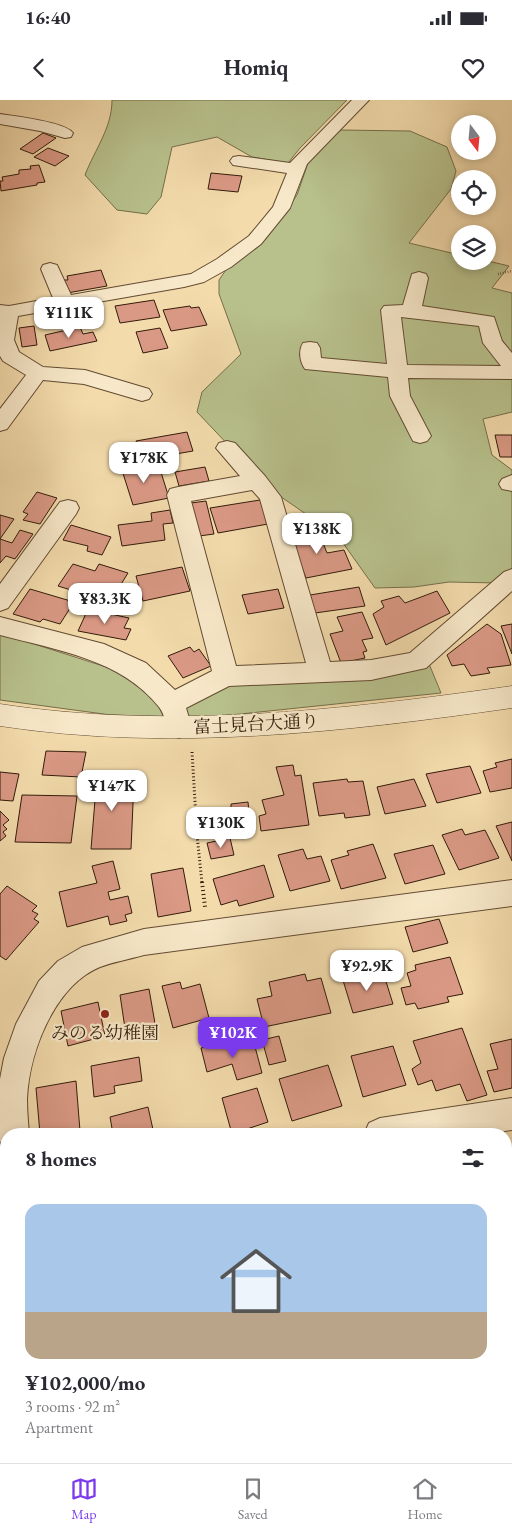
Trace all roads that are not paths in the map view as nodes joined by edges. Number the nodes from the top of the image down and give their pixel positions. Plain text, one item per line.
1 (362, 100) edge
2 (0, 119) edge
3 (65, 133) dead end
4 (239, 161) dead end
5 (296, 169) junction
6 (50, 269) dead end
7 (419, 278) dead end
8 (64, 302) junction
9 (4, 311) edge
10 (411, 311) junction
11 (310, 348) dead end
12 (512, 366) edge
13 (398, 372) junction
14 (512, 372) edge
15 (38, 373) junction
16 (142, 394) dead end
17 (0, 424) edge
18 (420, 436) dead end
19 (226, 448) dead end
20 (257, 480) junction
21 (68, 508) dead end
22 (512, 578) edge
23 (0, 602) edge
24 (0, 626) edge
25 (321, 672) junction
26 (226, 676) junction
27 (512, 697) edge
28 (0, 715) edge
29 (181, 726) junction
30 (512, 894) edge
31 (512, 1114) edge
32 (13, 1128) edge
33 (420, 1128) edge

1 - 5 street
2 - 3 street
4 - 5 street
5 - 8 street
6 - 8 street
7 - 10 street
8 - 9 street
9 - 15 street
10 - 12 street
10 - 13 street
11 - 13 street
13 - 14 street
13 - 18 street
15 - 16 street
15 - 17 street
19 - 20 street
20 - 25 street
20 - 26 street
21 - 23 street
22 - 25 street
24 - 29 street
25 - 26 street
26 - 29 street
27 - 29 street, 富士見台大通り
28 - 29 street, 富士見台大通り
30 - 32 street
31 - 33 street

